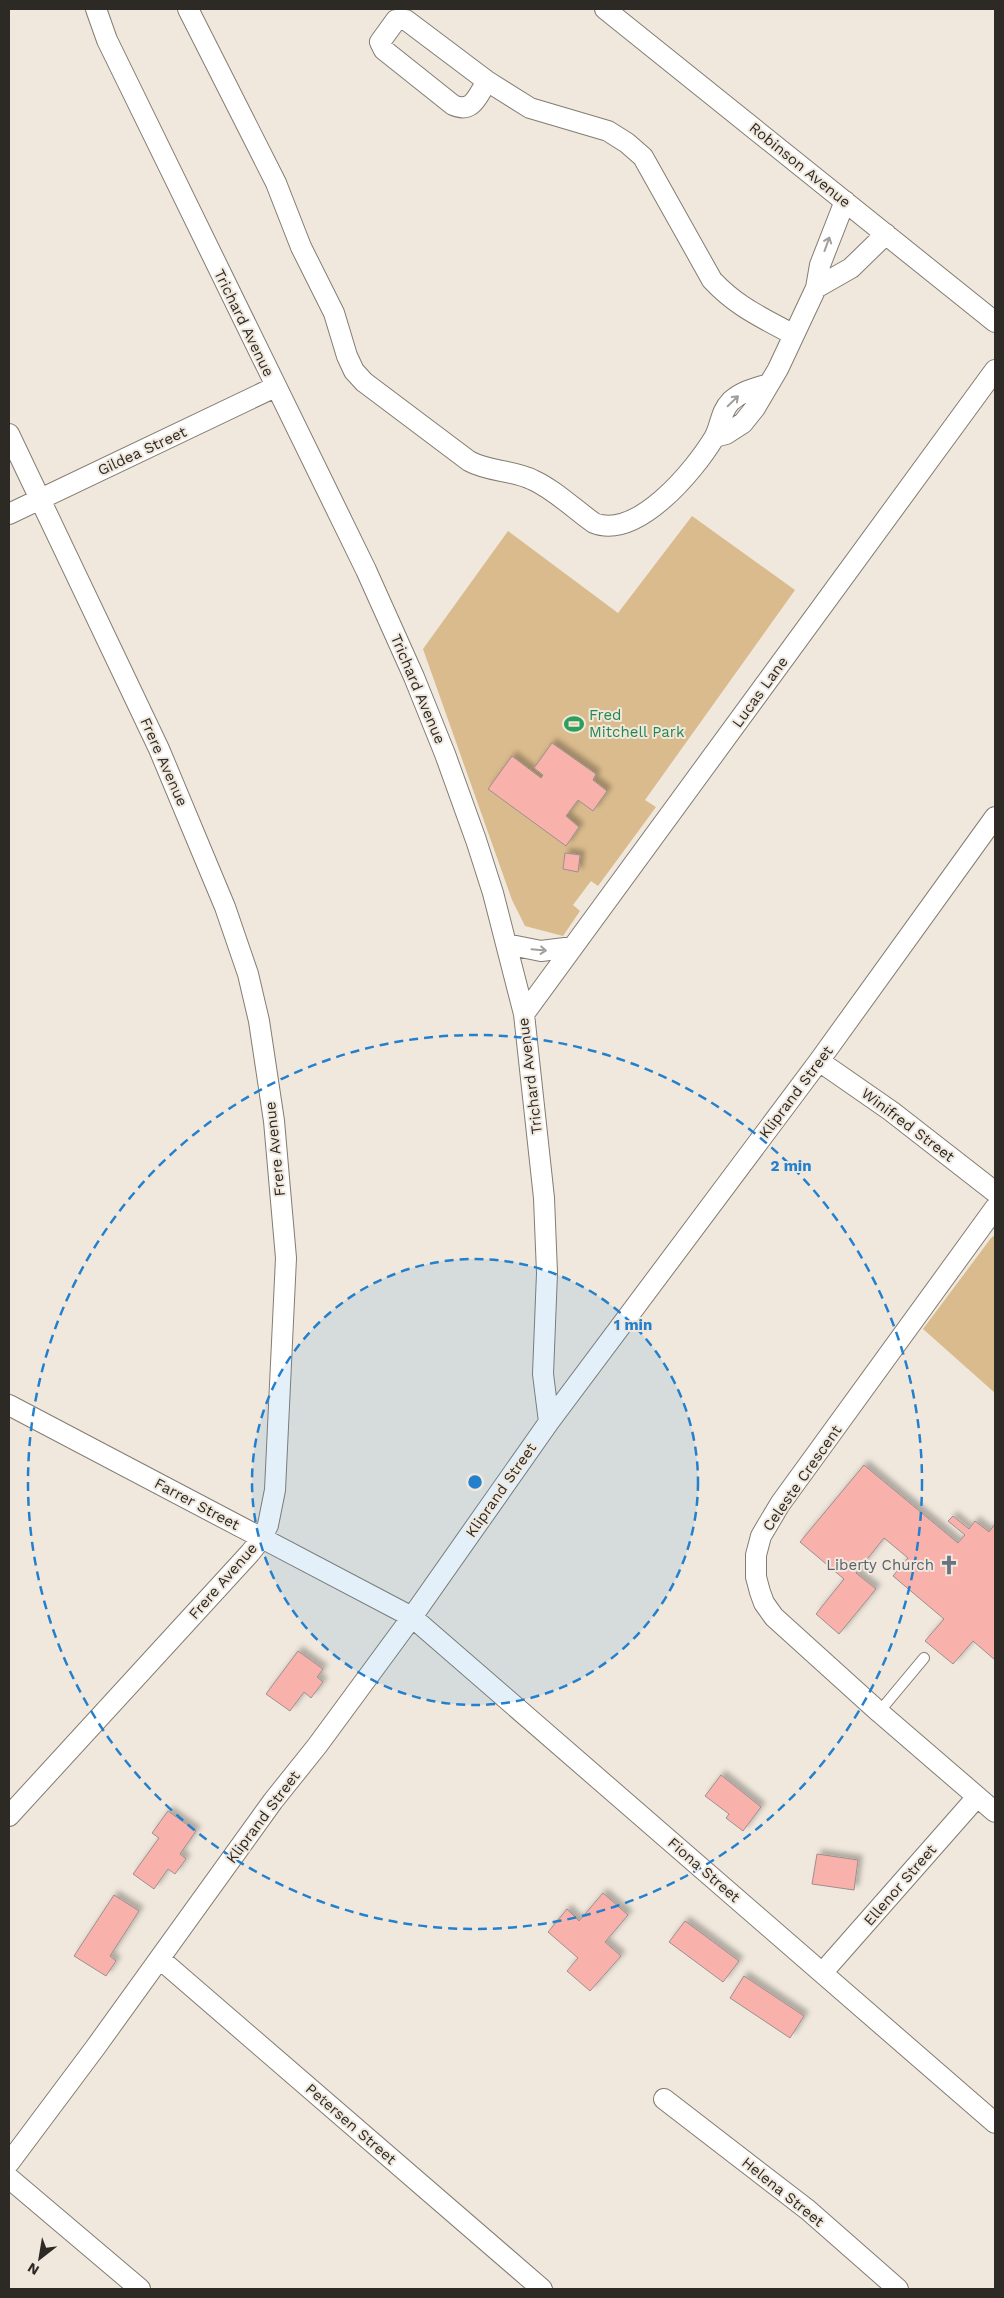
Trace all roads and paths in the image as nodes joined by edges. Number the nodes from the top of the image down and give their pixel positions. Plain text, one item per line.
1 (96, 9) edge
2 (188, 9) edge
3 (605, 9) edge
4 (487, 81) junction
5 (845, 201) junction
6 (886, 234) junction
7 (816, 288) junction
8 (995, 322) edge
9 (794, 334) junction
10 (995, 370) edge
11 (275, 387) junction
12 (9, 434) edge
13 (40, 498) junction
14 (9, 514) edge
15 (995, 817) edge
16 (506, 944) junction
17 (573, 947) junction
18 (524, 1014) junction
19 (819, 1061) junction
20 (995, 1192) edge
21 (995, 1208) edge
22 (9, 1405) edge
23 (549, 1422) junction
24 (262, 1538) junction
25 (412, 1618) junction
26 (924, 1658) dead end
27 (879, 1712) junction
28 (977, 1797) junction
29 (995, 1812) edge
30 (9, 1816) edge
31 (160, 1958) junction
32 (823, 1972) junction
33 (664, 2099) dead end
34 (995, 2123) edge
35 (9, 2163) edge
36 (9, 2178) edge
37 (140, 2289) edge
38 (542, 2289) edge
39 (898, 2289) edge

1 - 11 street, Trichard Avenue
2 - 9 street
3 - 5 street, Robinson Avenue
4 - 4 street
4 - 9 street
5 - 6 street, Robinson Avenue
7 -> 5 street
6 - 7 street
6 - 8 street, Robinson Avenue
7 - 9 street
10 - 17 street, Lucas Lane
11 - 13 street, Gildea Street
11 - 16 street, Trichard Avenue
12 - 13 street, Frere Avenue
13 - 14 street, Gildea Street
13 - 24 street, Frere Avenue
15 - 19 street, Kliprand Street
16 -> 17 street
16 - 18 street, Trichard Avenue
17 - 18 street, Lucas Lane
18 - 23 street, Trichard Avenue
19 - 20 street, Winifred Street
19 - 23 street, Kliprand Street
21 - 27 street, Celeste Crescent
22 - 24 street, Farrer Street
23 - 25 street, Kliprand Street
24 - 25 street, Farrer Street
24 - 30 street, Frere Avenue
25 - 31 street, Kliprand Street
25 - 32 street, Fiona Street
26 - 27 lane
27 - 28 street, Celeste Crescent
28 - 29 street, Celeste Crescent
28 - 32 street, Ellenor Street
31 - 35 street, Kliprand Street
31 - 38 street, Petersen Street
32 - 34 street, Fiona Street
33 - 39 street, Helena Street
36 - 37 street

